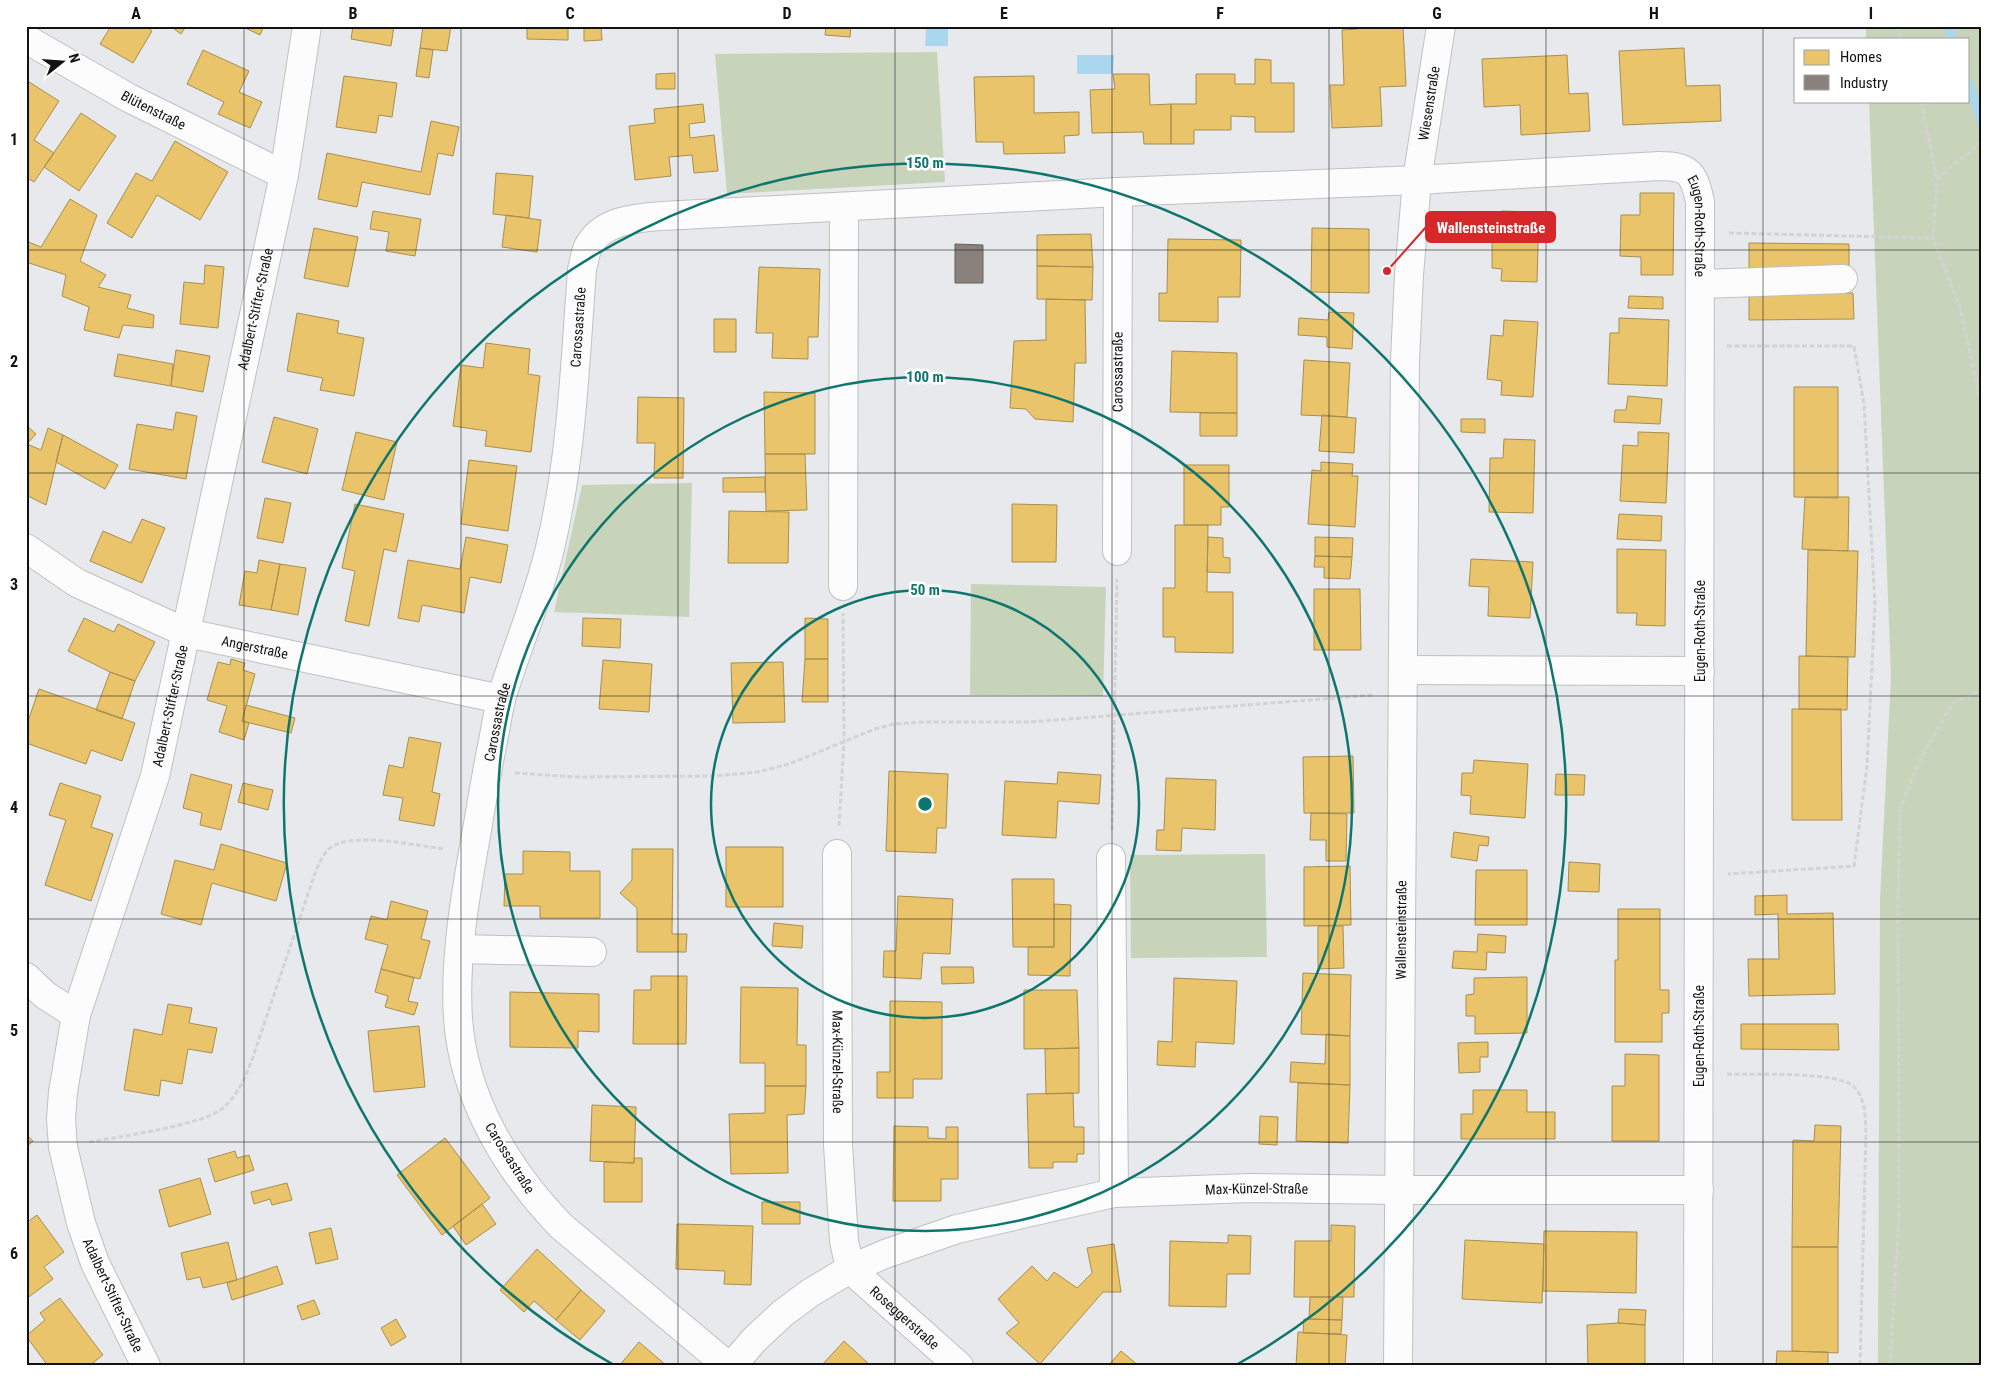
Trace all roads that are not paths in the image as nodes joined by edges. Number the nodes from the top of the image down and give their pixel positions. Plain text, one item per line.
1 (307, 26) edge
2 (1441, 26) edge
3 (26, 39) edge
4 (284, 175) junction
5 (1417, 180) junction
6 (1118, 192) junction
7 (844, 208) junction
8 (1843, 279) dead end
9 (1701, 284) junction
10 (26, 548) edge
11 (1116, 551) road end
12 (843, 586) road end
13 (187, 633) junction
14 (1700, 671) junction
15 (1403, 681) junction
16 (501, 699) junction
17 (837, 854) road end
18 (1111, 858) road end
19 (460, 949) junction
20 (592, 952) dead end
21 (26, 977) edge
22 (76, 1015) junction
23 (1401, 1190) junction
24 (1699, 1190) junction
25 (1114, 1193) junction
26 (850, 1269) junction
27 (146, 1366) edge
28 (730, 1366) edge
29 (959, 1366) edge
30 (1398, 1366) edge
31 (1698, 1366) edge

1 - 4 street, Adalbert-Stifter-Straße
2 - 5 street, Wiesenstraße
3 - 4 street, Blütenstraße
4 - 13 street, Adalbert-Stifter-Straße
5 - 6 street, Carossastraße
5 - 9 street, Eugen-Roth-Straße
5 - 15 street, Wallensteinstraße
6 - 7 street, Carossastraße
6 - 11 street, Carossastraße
7 - 12 street
7 - 16 street, Carossastraße
8 - 9 street
9 - 14 street, Eugen-Roth-Straße
10 - 13 street, Angerstraße
13 - 16 street, Angerstraße
13 - 22 street, Adalbert-Stifter-Straße
14 - 15 street
14 - 24 street, Eugen-Roth-Straße
15 - 23 street, Wallensteinstraße
16 - 19 street, Carossastraße
17 - 26 street, Max-Künzel-Straße
18 - 25 street
19 - 20 street
19 - 28 street, Carossastraße
21 - 22 street
22 - 27 street, Adalbert-Stifter-Straße
23 - 24 street
23 - 25 street, Max-Künzel-Straße
23 - 30 street, Wallensteinstraße
24 - 31 street, Eugen-Roth-Straße
25 - 26 street, Max-Künzel-Straße
26 - 28 street, Max-Künzel-Straße
26 - 29 street, Roseggerstraße

